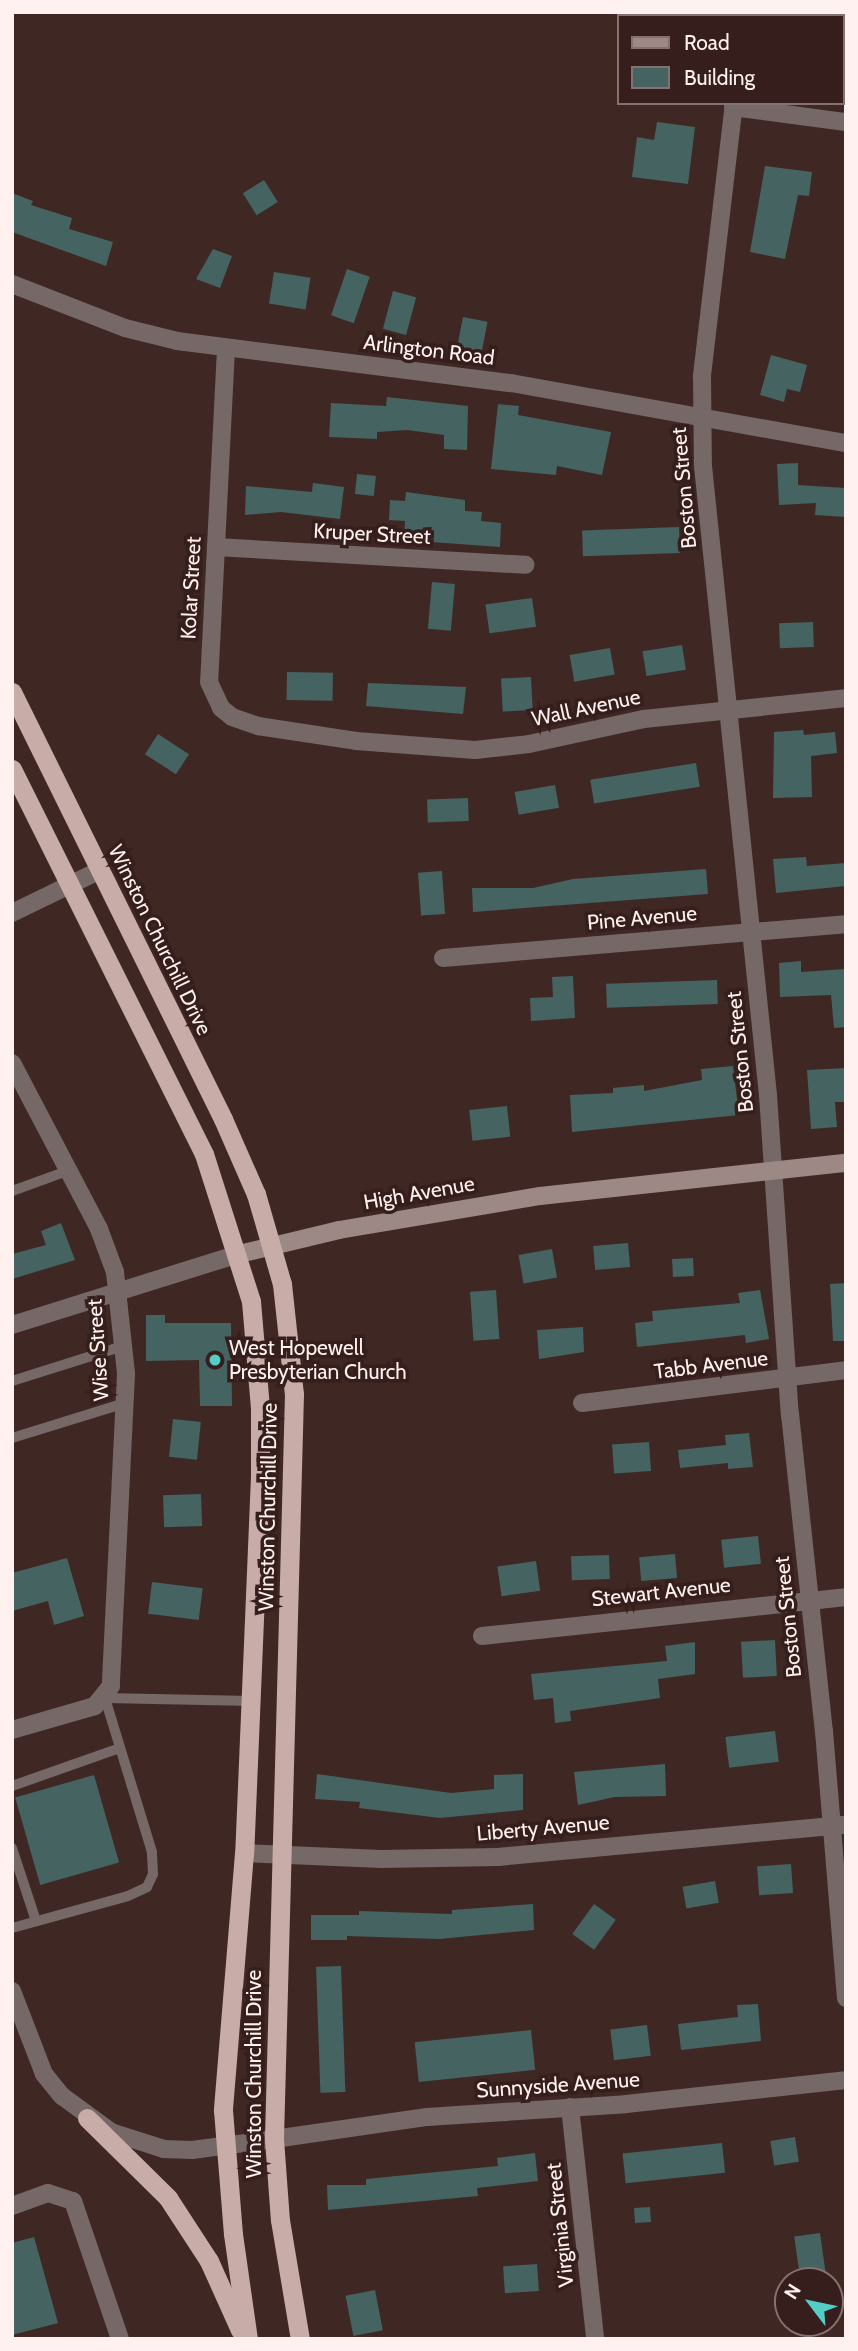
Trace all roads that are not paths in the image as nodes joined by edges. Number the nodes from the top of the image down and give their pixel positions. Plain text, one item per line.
1 (733, 105) edge
2 (846, 122) edge
3 (12, 284) edge
4 (226, 349) junction
5 (700, 416) junction
6 (846, 443) edge
7 (216, 547) junction
8 (525, 565) dead end
9 (12, 692) edge
10 (846, 698) edge
11 (729, 707) junction
12 (335, 738) joint
13 (12, 769) edge
14 (100, 870) junction
15 (71, 884) junction
16 (12, 912) edge
17 (846, 925) edge
18 (751, 932) junction
19 (443, 958) dead end
20 (12, 1063) edge
21 (846, 1163) edge
22 (774, 1169) junction
23 (69, 1170) junction
24 (12, 1191) edge
25 (274, 1244) junction
26 (239, 1254) junction
27 (117, 1292) junction
28 (12, 1325) edge
29 (123, 1346) junction
30 (846, 1370) edge
31 (789, 1378) junction
32 (12, 1381) edge
33 (125, 1403) junction
34 (582, 1403) dead end
35 (12, 1438) edge
36 (846, 1597) edge
37 (808, 1601) junction
38 (482, 1636) dead end
39 (104, 1698) junction
40 (252, 1701) junction
41 (12, 1730) edge
42 (120, 1748) junction
43 (12, 1786) edge
44 (838, 1826) edge
45 (12, 1848) edge
46 (244, 1853) junction
47 (280, 1854) junction
48 (36, 1921) junction
49 (12, 1928) edge
50 (12, 1991) edge
51 (846, 1998) edge
52 (16, 2010) edge
53 (846, 2080) edge
54 (570, 2107) junction
55 (87, 2118) junction
56 (274, 2139) junction
57 (223, 2146) junction
58 (12, 2206) edge
59 (120, 2339) edge
60 (246, 2339) edge
61 (300, 2339) edge
62 (595, 2339) edge

1 - 2 street
1 - 5 street, Boston Street
3 - 4 street, Arlington Road
4 - 5 street, Arlington Road
4 - 7 street, Kolar Street
5 - 6 street, Arlington Road
5 - 11 street, Boston Street
7 - 8 street, Kruper Street
7 - 12 street, Kolar Street
9 - 14 highway, Winston Churchill Drive
10 - 11 street, Wall Avenue
11 - 12 street, Wall Avenue
11 - 18 street, Boston Street
13 - 15 highway, Winston Churchill Drive
14 - 15 street
14 - 25 highway, Winston Churchill Drive
15 - 16 street
15 - 26 highway, Winston Churchill Drive
17 - 18 street, Pine Avenue
18 - 19 street, Pine Avenue
18 - 22 street, Boston Street
20 - 23 street, Wise Street
21 - 22 main road, High Avenue
22 - 25 main road, High Avenue
22 - 31 street, Boston Street
23 - 24 lane
23 - 27 street, Wise Street
25 - 26 main road, High Avenue
25 - 47 highway, Winston Churchill Drive
26 - 27 street, High Avenue
26 - 40 highway, Winston Churchill Drive
27 - 28 street, High Avenue
27 - 29 street, Wise Street
29 - 32 lane
29 - 33 street, Wise Street
30 - 31 street, Tabb Avenue
31 - 34 street, Tabb Avenue
31 - 37 street, Boston Street
33 - 35 lane
33 - 39 street, Wise Street
36 - 37 street, Stewart Avenue
37 - 38 street, Stewart Avenue
37 - 44 street, Boston Street
39 - 40 lane
39 - 41 street
39 - 42 lane
40 - 46 highway, Winston Churchill Drive
42 - 43 lane
42 - 48 lane
44 - 47 street, Liberty Avenue
44 - 51 street, Boston Street
45 - 48 lane
46 - 47 street, Liberty Avenue
46 - 57 highway, Winston Churchill Drive
47 - 56 highway, Winston Churchill Drive
48 - 49 lane
50 - 52 street, Sunnyside Avenue
52 - 55 street, Sunnyside Avenue
53 - 54 street, Sunnyside Avenue
54 - 56 street, Sunnyside Avenue
54 - 62 street, Virginia Street
55 - 57 street, Sunnyside Avenue
55 - 60 highway
56 - 57 street, Sunnyside Avenue
56 - 61 highway, Winston Churchill Drive
57 - 60 highway, Winston Churchill Drive
58 - 59 street

